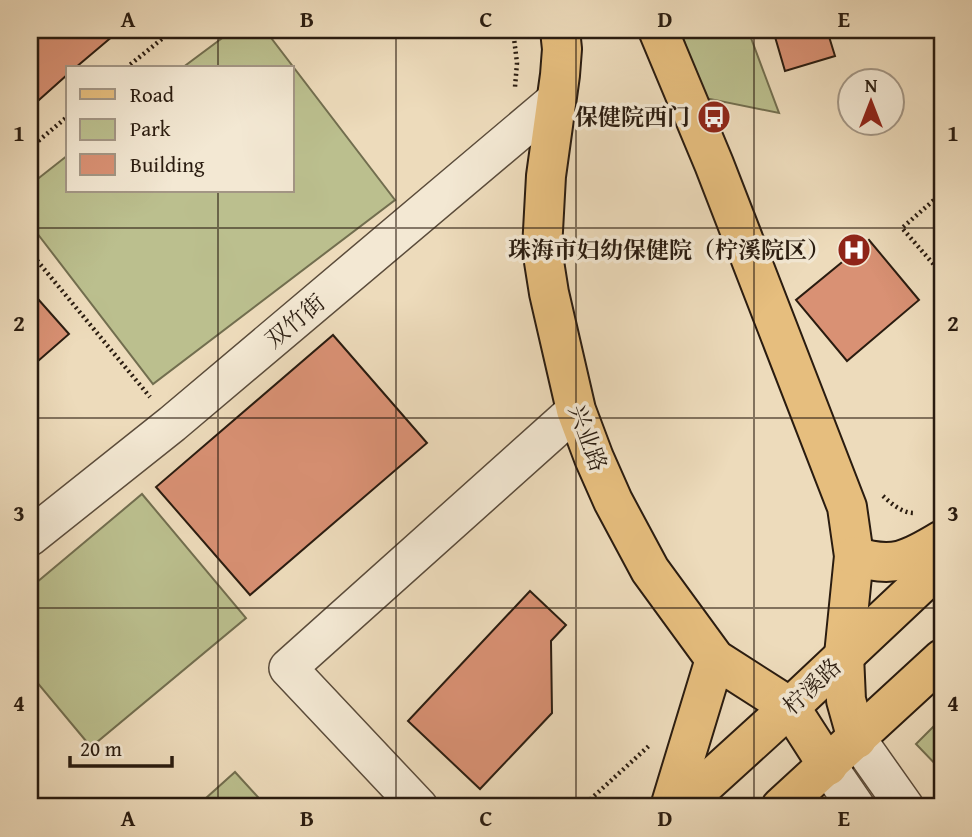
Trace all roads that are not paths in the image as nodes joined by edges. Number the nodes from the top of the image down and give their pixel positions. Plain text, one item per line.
1 (560, 30) edge
2 (658, 30) edge
3 (556, 100) junction
4 (576, 410) junction
5 (30, 537) edge
6 (942, 540) edge
7 (854, 556) junction
8 (942, 564) edge
9 (844, 656) junction
10 (715, 659) junction
11 (942, 659) edge
12 (790, 706) junction
13 (857, 738) junction
14 (828, 766) junction
15 (419, 807) edge
16 (670, 807) edge
17 (680, 807) edge
18 (782, 807) edge
19 (856, 807) edge
20 (905, 807) edge

1 - 3 main road, 兴业路
2 - 7 main road
3 - 4 main road, 兴业路
3 - 5 street, 双竹街
4 - 10 main road, 兴业路
4 - 15 street
6 - 7 main road
7 - 9 main road
8 - 9 main road, 柠溪路
9 - 12 main road, 柠溪路
9 - 13 main road
10 - 12 main road, 兴业路
10 - 16 main road
11 - 13 main road
12 - 14 main road, 兴业路
12 - 17 main road, 柠溪路
13 - 14 main road
13 - 20 street
14 - 18 main road
14 - 19 street

